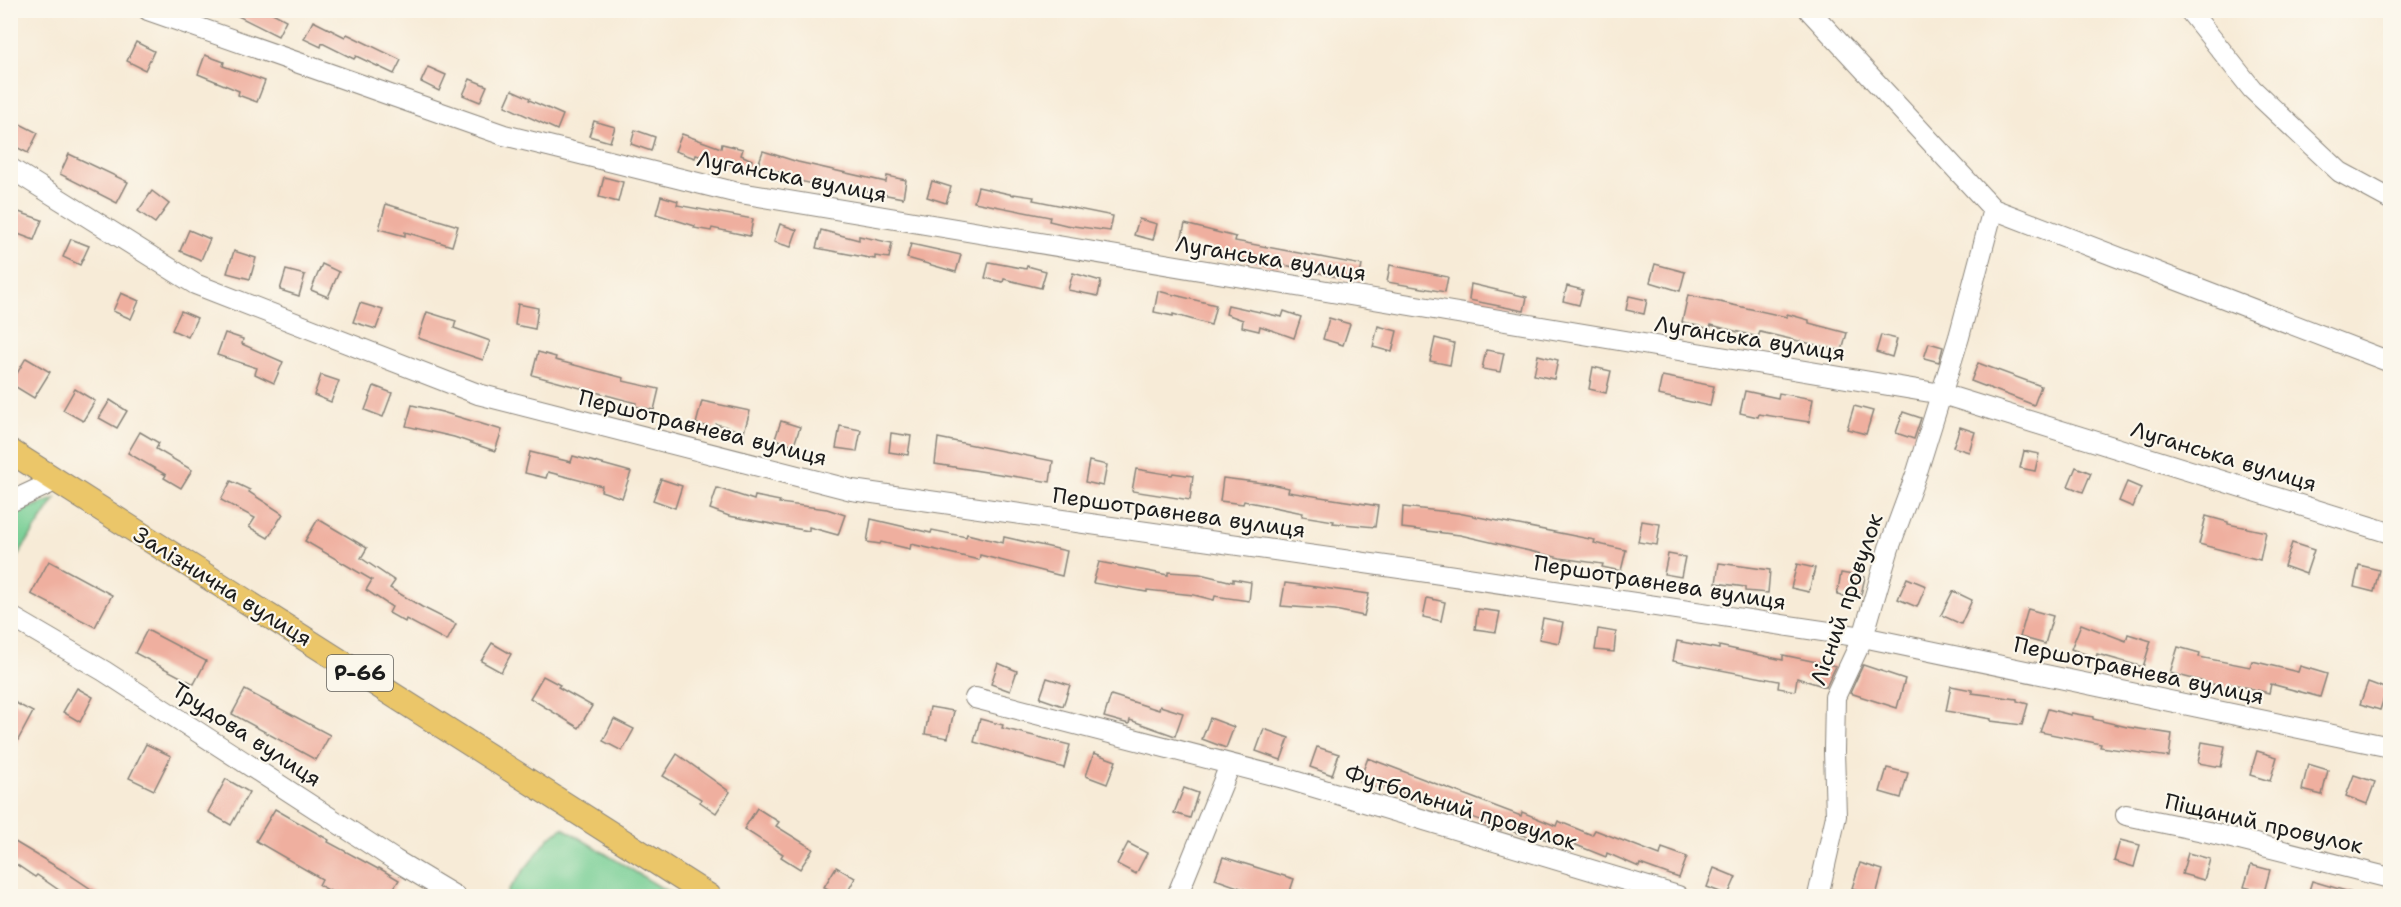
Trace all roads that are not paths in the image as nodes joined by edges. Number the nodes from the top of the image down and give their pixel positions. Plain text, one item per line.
1 (148, 10) edge
2 (1809, 10) edge
3 (2189, 10) edge
4 (10, 168) edge
5 (2391, 199) edge
6 (1993, 209) junction
7 (2391, 362) edge
8 (1942, 394) junction
9 (10, 451) edge
10 (57, 480) junction
11 (10, 502) edge
12 (2391, 534) edge
13 (10, 616) edge
14 (1863, 637) junction
15 (975, 698) dead end
16 (2391, 747) edge
17 (1230, 765) junction
18 (2126, 815) dead end
19 (2391, 878) edge
20 (1180, 896) edge
21 (455, 897) edge
22 (709, 897) edge
23 (1678, 897) edge
24 (1818, 897) edge

1 - 8 street, Луганська вулиця
2 - 6 street
3 - 5 street
4 - 14 street, Першотравнева вулиця
6 - 7 street
6 - 8 street, Лісний провулок
8 - 12 street, Луганська вулиця
8 - 14 street, Лісний провулок
9 - 10 main road, Залізнична вулиця / Р-66
10 - 11 street
10 - 22 main road, Залізнична вулиця / Р-66
13 - 21 street, Трудова вулиця
14 - 16 street, Першотравнева вулиця
14 - 24 street, Лісний провулок
15 - 17 street, Футбольний провулок
17 - 20 street
17 - 23 street, Футбольний провулок
18 - 19 street, Піщаний провулок

